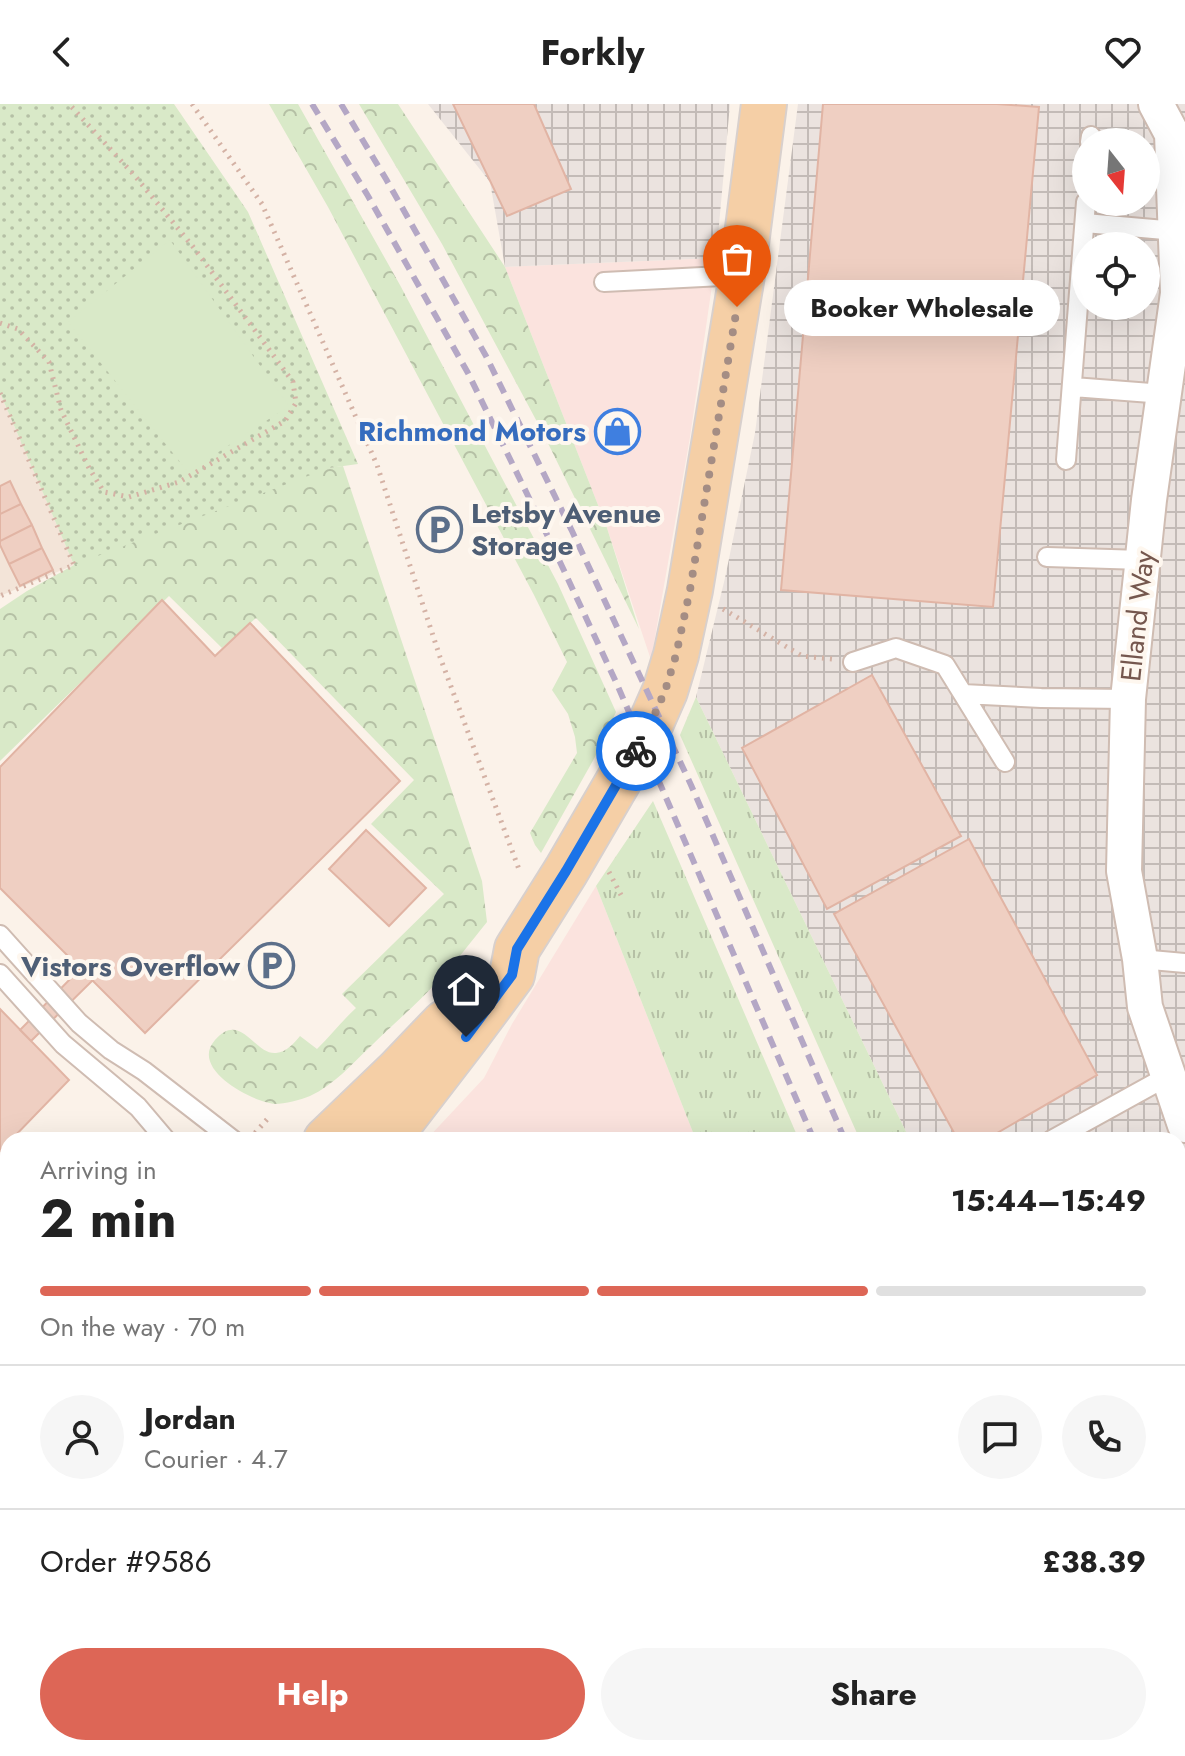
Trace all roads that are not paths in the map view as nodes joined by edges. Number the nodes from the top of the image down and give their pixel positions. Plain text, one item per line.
1 (764, 104) edge
2 (1156, 104) edge
3 (1179, 130) edge
4 (1085, 216) edge
5 (1085, 223) junction
6 (1176, 231) junction
7 (742, 275) junction
8 (604, 282) dead end
9 (1182, 294) edge
10 (1073, 387) junction
11 (1164, 394) junction
12 (1066, 460) dead end
13 (1047, 557) dead end
14 (1142, 560) junction
15 (853, 662) road end
16 (963, 694) junction
17 (1128, 699) junction
18 (1005, 762) dead end
19 (0, 935) edge
20 (517, 949) junction
21 (1140, 959) junction
22 (1185, 963) edge
23 (0, 974) edge
24 (1168, 1076) junction
25 (1185, 1125) edge
26 (159, 1132) edge
27 (223, 1132) edge
28 (334, 1132) edge
29 (390, 1132) edge
30 (1066, 1132) edge

1 - 7 main road
2 - 3 street, Elland Way
3 - 6 street, Elland Way
4 - 5 lane
5 - 6 lane
5 - 10 lane
6 - 9 street, Elland Way
7 - 8 lane
7 - 20 main road
9 - 11 street, Elland Way
10 - 11 lane
10 - 12 lane
11 - 14 street, Elland Way
13 - 14 lane
14 - 17 street, Elland Way
15 - 16 lane
16 - 17 lane
16 - 18 lane
17 - 21 street, Elland Way
19 - 27 lane
20 - 28 main road
20 - 29 main road
21 - 22 lane
21 - 24 street, Elland Way
23 - 26 lane
24 - 25 street, Elland Way
24 - 30 lane

